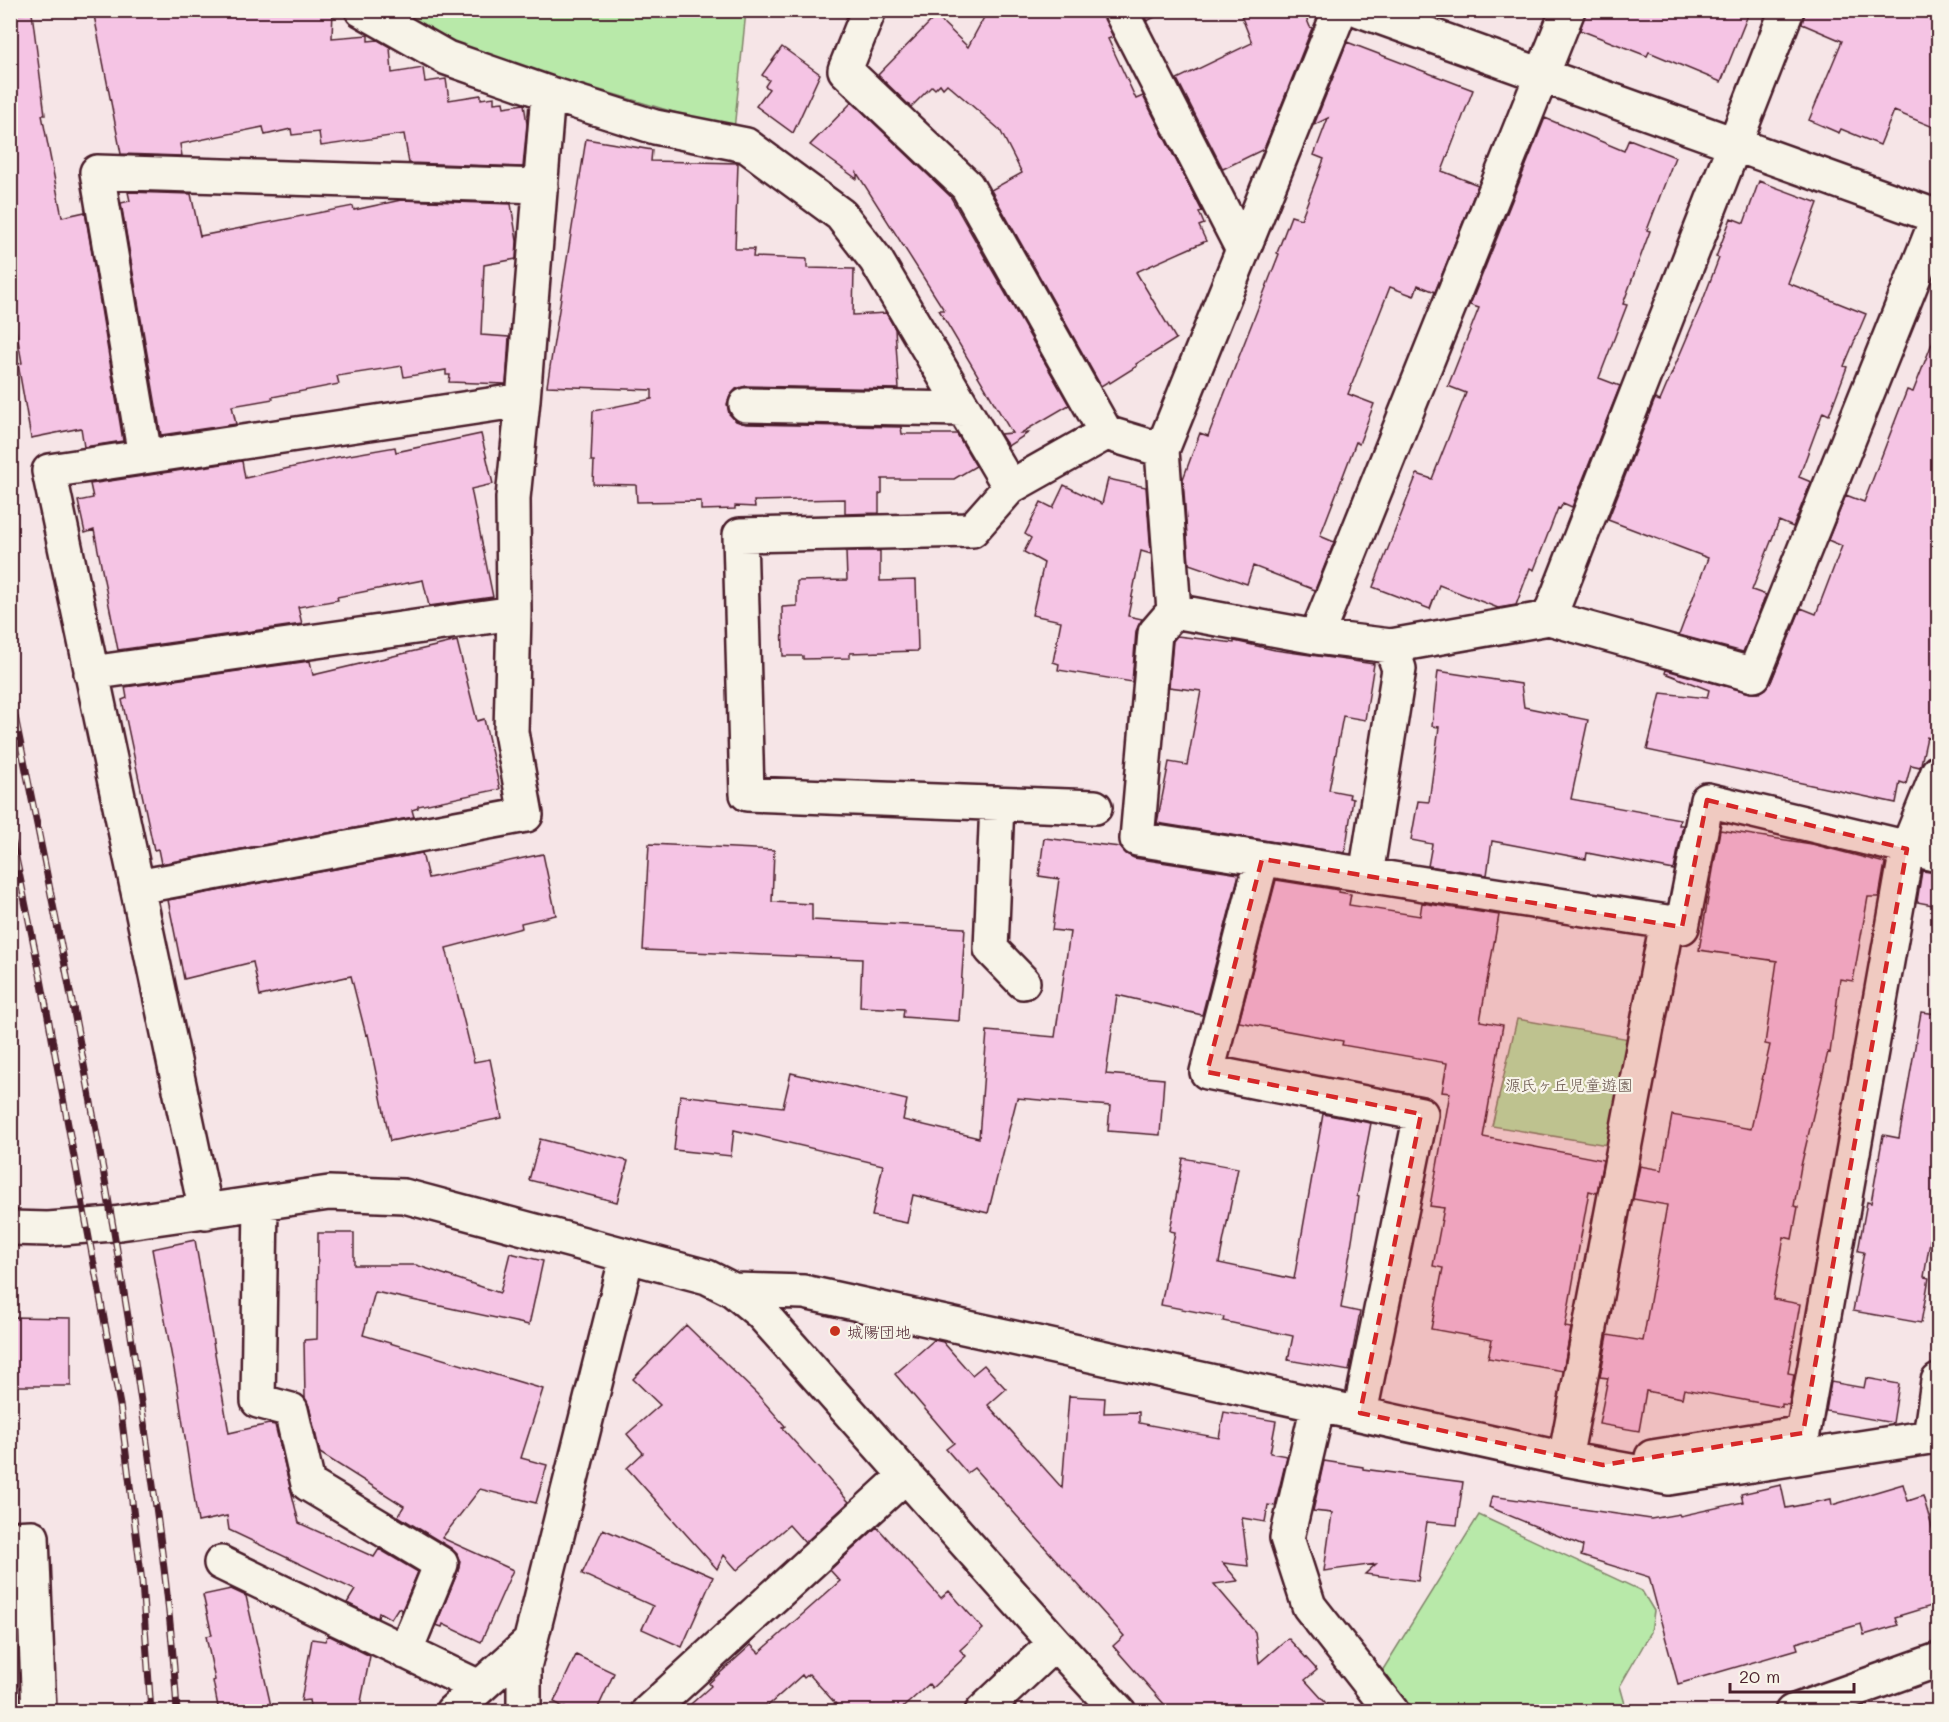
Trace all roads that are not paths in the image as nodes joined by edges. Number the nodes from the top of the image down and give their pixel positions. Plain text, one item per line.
1 (362, 10) edge
2 (869, 10) edge
3 (1120, 10) edge
4 (1340, 10) edge
5 (1359, 10) edge
6 (1568, 10) edge
7 (1787, 10) edge
8 (1541, 76) junction
9 (548, 93) junction
10 (1735, 144) junction
11 (541, 186) junction
12 (1938, 217) edge
13 (1243, 250) junction
14 (523, 400) junction
15 (746, 405) dead end
16 (964, 409) junction
17 (1106, 433) junction
18 (1162, 450) junction
19 (145, 456) junction
20 (1011, 487) junction
21 (1174, 611) junction
22 (514, 613) junction
23 (1549, 618) junction
24 (1316, 637) junction
25 (1391, 646) junction
26 (91, 673) junction
27 (1938, 772) edge
28 (997, 803) junction
29 (1095, 807) dead end
30 (1923, 852) edge
31 (1262, 859) junction
32 (1366, 875) junction
33 (137, 887) junction
34 (1666, 922) junction
35 (1023, 982) dead end
36 (261, 1203) junction
37 (206, 1212) junction
38 (10, 1228) edge
39 (627, 1256) junction
40 (733, 1290) junction
41 (1938, 1381) edge
42 (1318, 1404) junction
43 (1360, 1413) junction
44 (1934, 1437) edge
45 (1565, 1459) junction
46 (1604, 1465) junction
47 (906, 1475) junction
48 (10, 1538) edge
49 (221, 1563) dead end
50 (530, 1642) junction
51 (1055, 1643) junction
52 (405, 1652) junction
53 (1938, 1660) edge
54 (479, 1688) junction
55 (39, 1712) edge
56 (452, 1712) edge
57 (524, 1712) edge
58 (648, 1712) edge
59 (982, 1712) edge
60 (1119, 1712) edge
61 (1392, 1712) edge
62 (1792, 1712) edge

1 - 9 street
2 - 17 street
3 - 13 street
4 - 13 street
5 - 8 street
6 - 8 street
7 - 10 street
8 - 10 street
8 - 24 street
9 - 11 street
9 - 16 street
10 - 12 street
10 - 23 street
11 - 14 street
11 - 19 street
12 - 23 street
13 - 18 street
14 - 19 street
14 - 22 street
15 - 16 street
16 - 20 street
17 - 18 street
17 - 20 street
18 - 21 street
19 - 26 street
20 - 28 street
21 - 24 street
21 - 31 street
22 - 26 street
22 - 33 street
23 - 25 street
24 - 25 street
25 - 32 street
26 - 33 street
27 - 30 street
28 - 29 street
28 - 35 street
30 - 34 street
30 - 46 street
31 - 32 street
31 - 43 street
32 - 34 street
33 - 37 street
34 - 45 street
36 - 37 street
36 - 39 street
36 - 52 street
37 - 38 street
39 - 40 street
39 - 50 street
40 - 42 street
40 - 47 street
41 - 44 street
42 - 43 street
42 - 61 street
43 - 45 street
44 - 46 street
45 - 46 street
47 - 51 street
47 - 58 street
48 - 55 street
49 - 52 street
50 - 54 street
50 - 57 street
51 - 59 street
51 - 60 street
52 - 54 street
53 - 62 street
54 - 56 street

